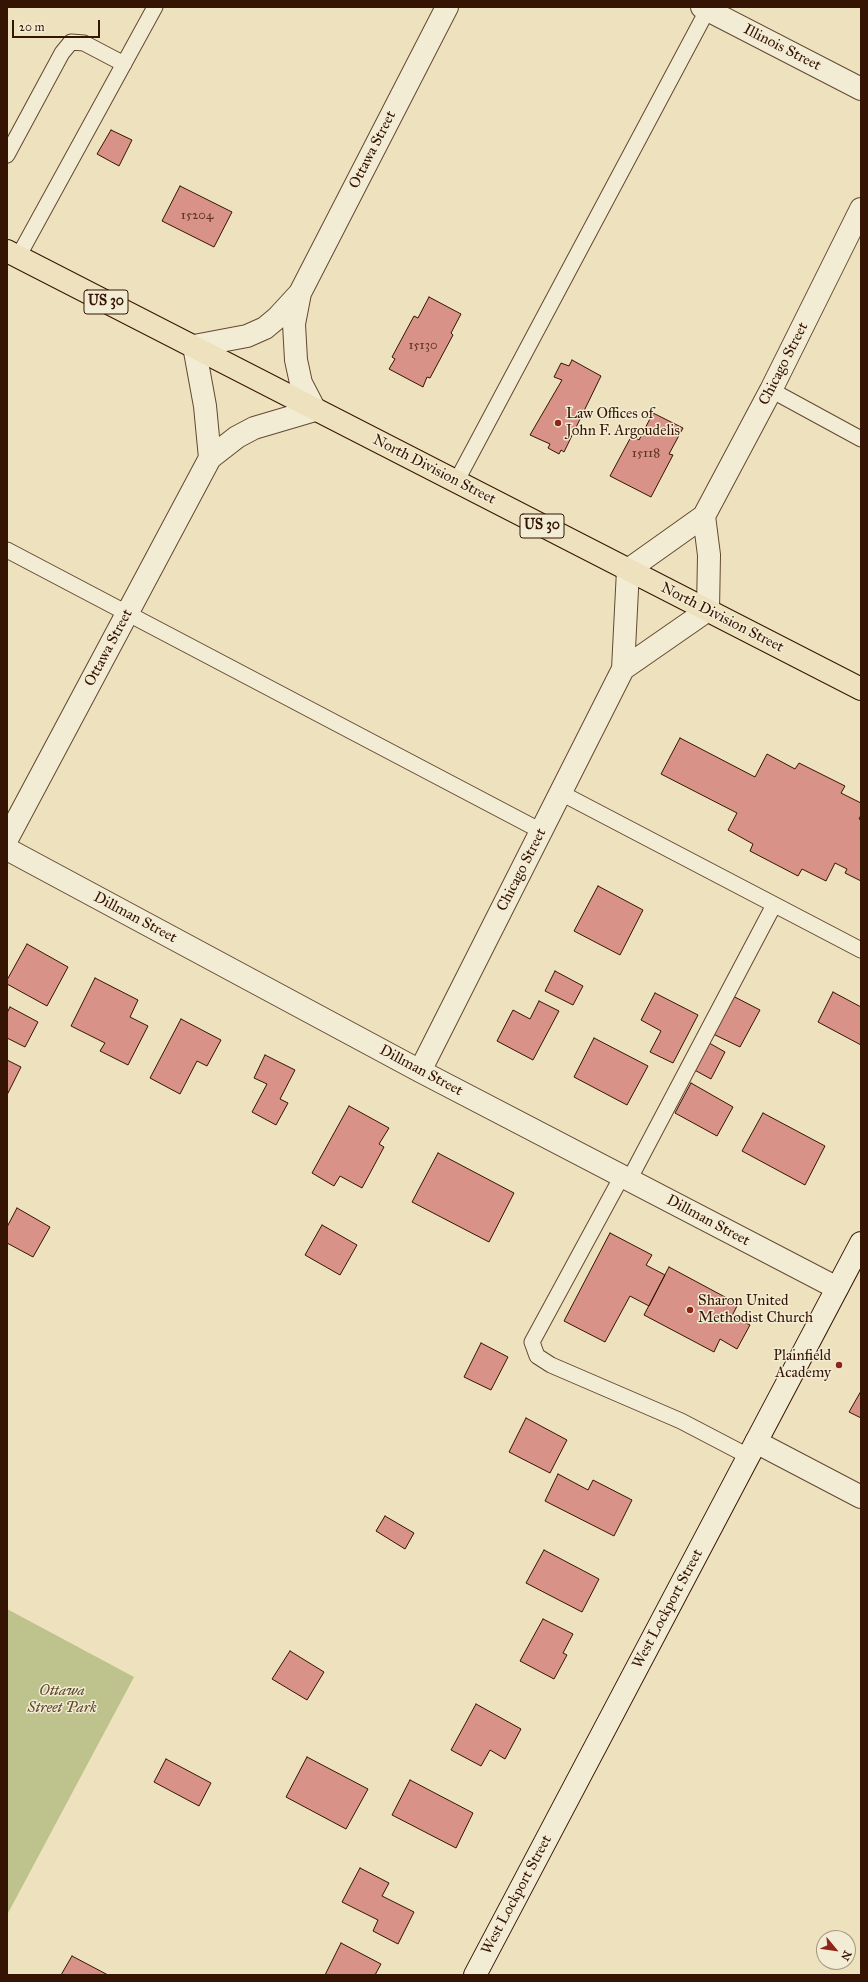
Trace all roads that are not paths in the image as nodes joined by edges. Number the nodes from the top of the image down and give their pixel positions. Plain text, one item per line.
1 (155, 7) edge
2 (447, 7) edge
3 (706, 8) edge
4 (124, 64) junction
5 (861, 89) edge
6 (7, 155) edge
7 (861, 209) edge
8 (13, 254) edge
9 (300, 292) junction
10 (194, 346) junction
11 (771, 390) junction
12 (315, 410) junction
13 (861, 439) edge
14 (210, 458) junction
15 (456, 482) junction
16 (704, 516) junction
17 (7, 550) edge
18 (628, 570) junction
19 (708, 610) junction
20 (128, 612) junction
21 (624, 668) junction
22 (861, 689) edge
23 (561, 793) junction
24 (541, 831) junction
25 (7, 839) edge
26 (7, 849) edge
27 (774, 905) junction
28 (861, 950) edge
29 (420, 1071) junction
30 (626, 1178) junction
31 (861, 1243) edge
32 (837, 1288) junction
33 (752, 1449) junction
34 (861, 1497) edge
35 (475, 1975) edge

1 - 4 lane
2 - 9 street, Ottawa Street
3 - 5 street, Illinois Street
3 - 15 lane
4 - 6 lane
4 - 8 lane
7 - 11 street, Chicago Street
8 - 10 main road, North Division Street / US 30
9 - 10 street, Ottawa Street
9 - 12 street, Ottawa Street
10 - 12 main road, North Division Street / US 30
10 - 14 street
11 - 13 lane
11 - 16 street, Chicago Street
12 - 14 street, Ottawa Street
12 - 15 main road, North Division Street / US 30
14 - 20 street, Ottawa Street
15 - 18 main road, North Division Street / US 30
16 - 18 street, Chicago Street
16 - 19 street
17 - 20 lane
18 - 19 main road, North Division Street / US 30
18 - 21 street, Chicago Street
19 - 21 street, Chicago Street
19 - 22 main road, North Division Street / US 30
20 - 24 lane
20 - 25 street, Ottawa Street
21 - 23 street, Chicago Street
23 - 24 street, Chicago Street
23 - 27 lane
24 - 29 street, Chicago Street
26 - 29 street, Dillman Street
27 - 28 lane
27 - 30 lane
29 - 30 street, Dillman Street
30 - 32 street, Dillman Street
30 - 33 lane
31 - 32 street, West Lockport Street
32 - 33 street, West Lockport Street
33 - 34 street
33 - 35 street, West Lockport Street

